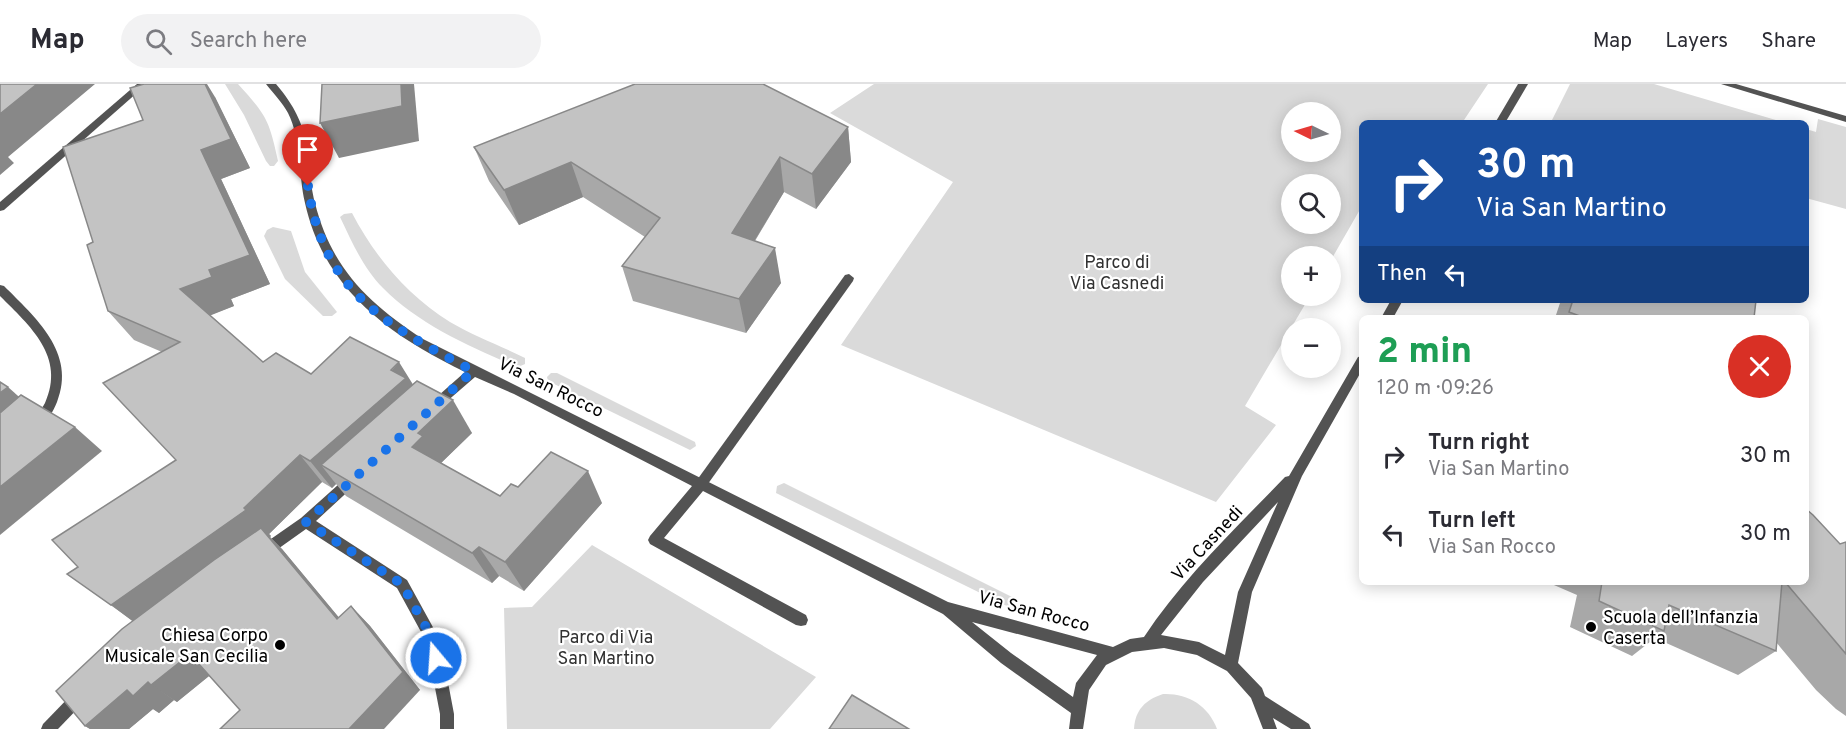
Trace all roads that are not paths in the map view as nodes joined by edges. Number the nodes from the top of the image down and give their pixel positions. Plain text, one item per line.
1 (142, 84) edge
2 (272, 84) edge
3 (1523, 84) edge
4 (1726, 84) edge
5 (1846, 119) edge
6 (1502, 120) edge
7 (0, 208) edge
8 (849, 278) dead end
9 (0, 289) edge
10 (1359, 365) edge
11 (473, 371) junction
12 (420, 419) edge
13 (25, 431) edge
14 (358, 474) edge
15 (1296, 474) junction
16 (701, 484) junction
17 (306, 522) junction
18 (249, 561) edge
19 (945, 608) junction
20 (801, 620) dead end
21 (1149, 641) junction
22 (1113, 653) junction
23 (1230, 666) junction
24 (93, 684) edge
25 (1260, 701) junction
26 (1076, 708) junction
27 (48, 729) edge
28 (447, 729) edge
29 (1076, 729) edge
30 (1270, 729) edge
31 (1304, 729) edge

1 - 7 street
2 - 11 street, Via San Rocco
3 - 6 street
4 - 5 street
8 - 16 street
9 - 13 street
10 - 15 street, Via Casnedi
11 - 12 street
11 - 16 street, Via San Rocco
14 - 17 street
15 - 21 street, Via Casnedi
15 - 23 street, Via Casnedi
16 - 19 street, Via San Rocco
16 - 20 street
17 - 18 street
17 - 28 street
19 - 22 street, Via San Rocco
19 - 26 street, Via San Rocco
21 - 22 street
21 - 23 street
22 - 26 street
23 - 25 street
24 - 27 street
25 - 30 street
25 - 31 street
26 - 29 street

